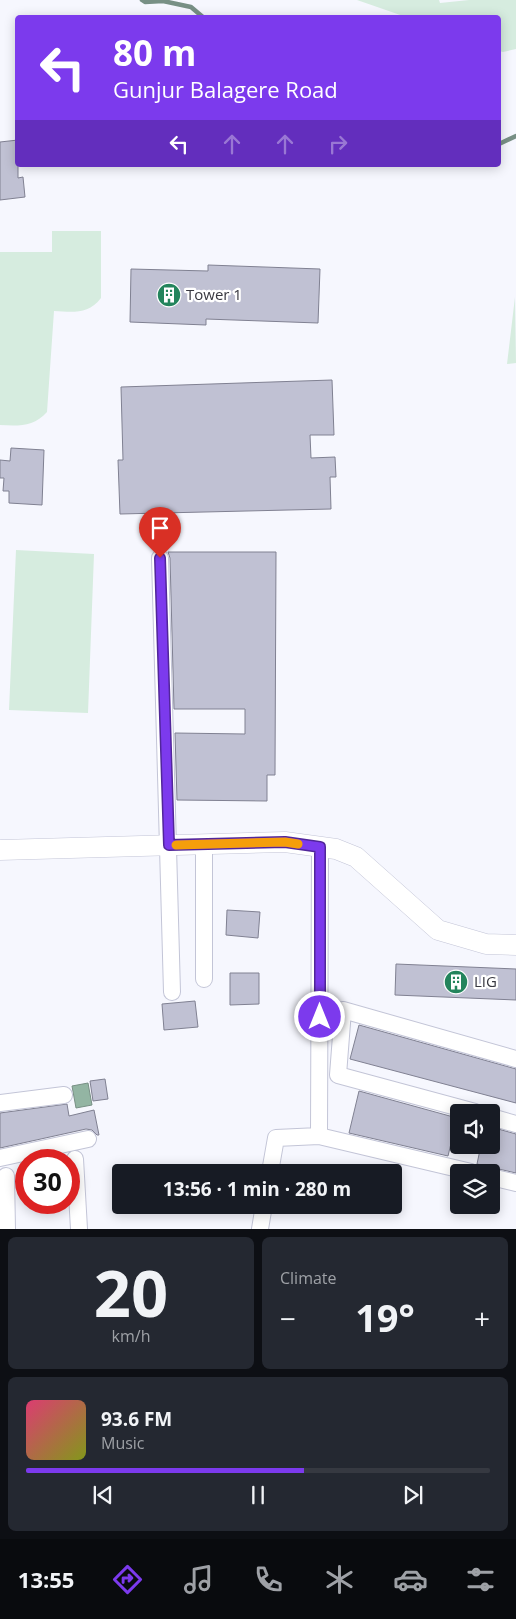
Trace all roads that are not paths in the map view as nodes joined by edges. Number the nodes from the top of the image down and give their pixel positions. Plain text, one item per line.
1 (160, 558) dead end
2 (204, 844) junction
3 (169, 845) junction
4 (320, 847) junction
5 (0, 850) edge
6 (516, 945) edge
7 (204, 979) dead end
8 (172, 992) dead end
9 (516, 1059) edge
10 (64, 1095) dead end
11 (0, 1103) edge
12 (450, 1105) edge
13 (500, 1120) edge
14 (516, 1124) edge
15 (319, 1136) junction
16 (88, 1139) dead end
17 (0, 1158) edge
18 (271, 1164) edge
19 (450, 1167) edge
20 (6, 1176) dead end
21 (500, 1179) edge
22 (516, 1183) edge
23 (78, 1214) edge
24 (262, 1214) edge
25 (7, 1229) edge
26 (79, 1229) edge
27 (260, 1229) edge

1 - 3 street
2 - 3 street
2 - 4 street
2 - 7 street
3 - 5 street
3 - 8 street
4 - 6 street
4 - 15 street
9 - 12 street
10 - 11 street
13 - 14 street
15 - 18 street
15 - 19 street
16 - 17 street
20 - 25 street
21 - 22 street
23 - 26 street
24 - 27 street

